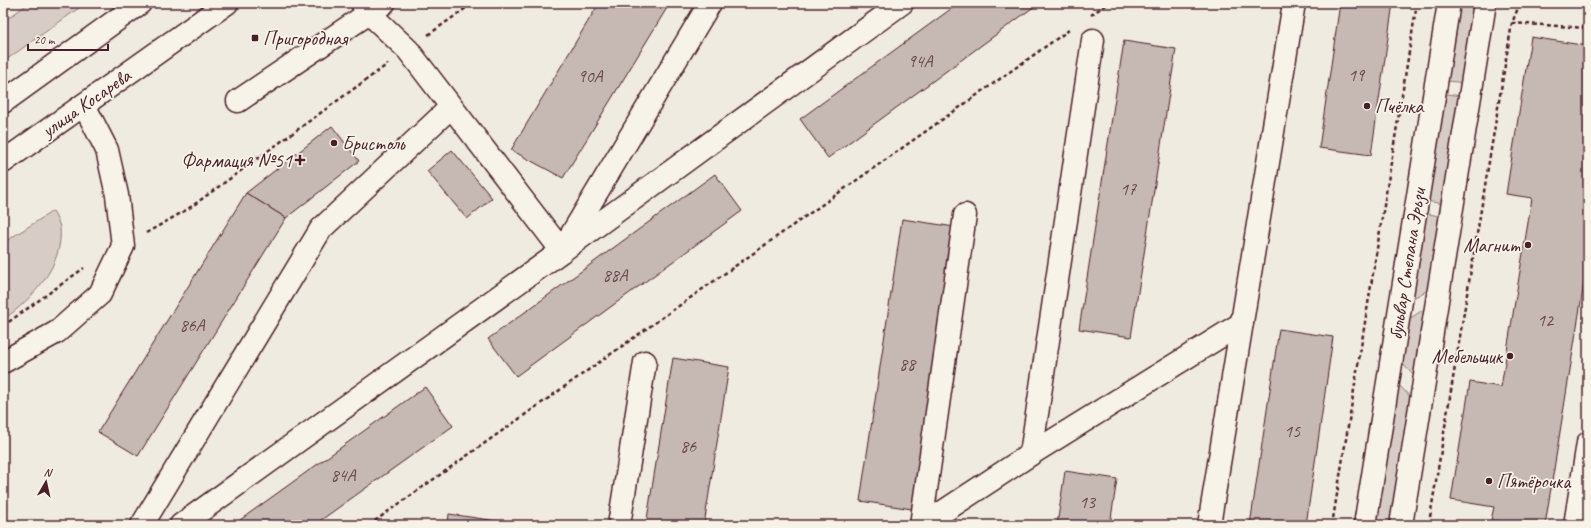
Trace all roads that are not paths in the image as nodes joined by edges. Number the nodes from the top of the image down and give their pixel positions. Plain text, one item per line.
1 (140, 3) edge
2 (227, 3) edge
3 (710, 3) edge
4 (902, 3) edge
5 (1294, 3) edge
6 (1450, 3) edge
7 (1485, 3) edge
8 (372, 6) edge
9 (1093, 40) dead end
10 (238, 101) dead end
11 (3, 102) edge
12 (84, 105) junction
13 (451, 107) junction
14 (3, 162) edge
15 (965, 215) dead end
16 (562, 251) junction
17 (1242, 323) junction
18 (3, 362) edge
19 (645, 362) dead end
20 (1588, 443) edge
21 (1031, 454) junction
22 (142, 525) edge
23 (182, 525) edge
24 (619, 525) edge
25 (922, 525) edge
26 (1209, 525) edge
27 (1365, 525) edge
28 (1401, 525) edge
29 (1575, 525) edge

1 - 11 street
2 - 12 street, улица Косарева
3 - 16 street
4 - 16 street
5 - 17 street
6 - 27 street, бульвар Степана Эрьзи
7 - 28 street, бульвар Степана Эрьзи
8 - 10 street
8 - 13 street
9 - 21 street
12 - 14 street, улица Косарева
12 - 18 street
13 - 16 street
13 - 22 street
15 - 25 street
16 - 23 street
17 - 21 street
17 - 26 street
19 - 24 street
20 - 29 street
21 - 25 street

